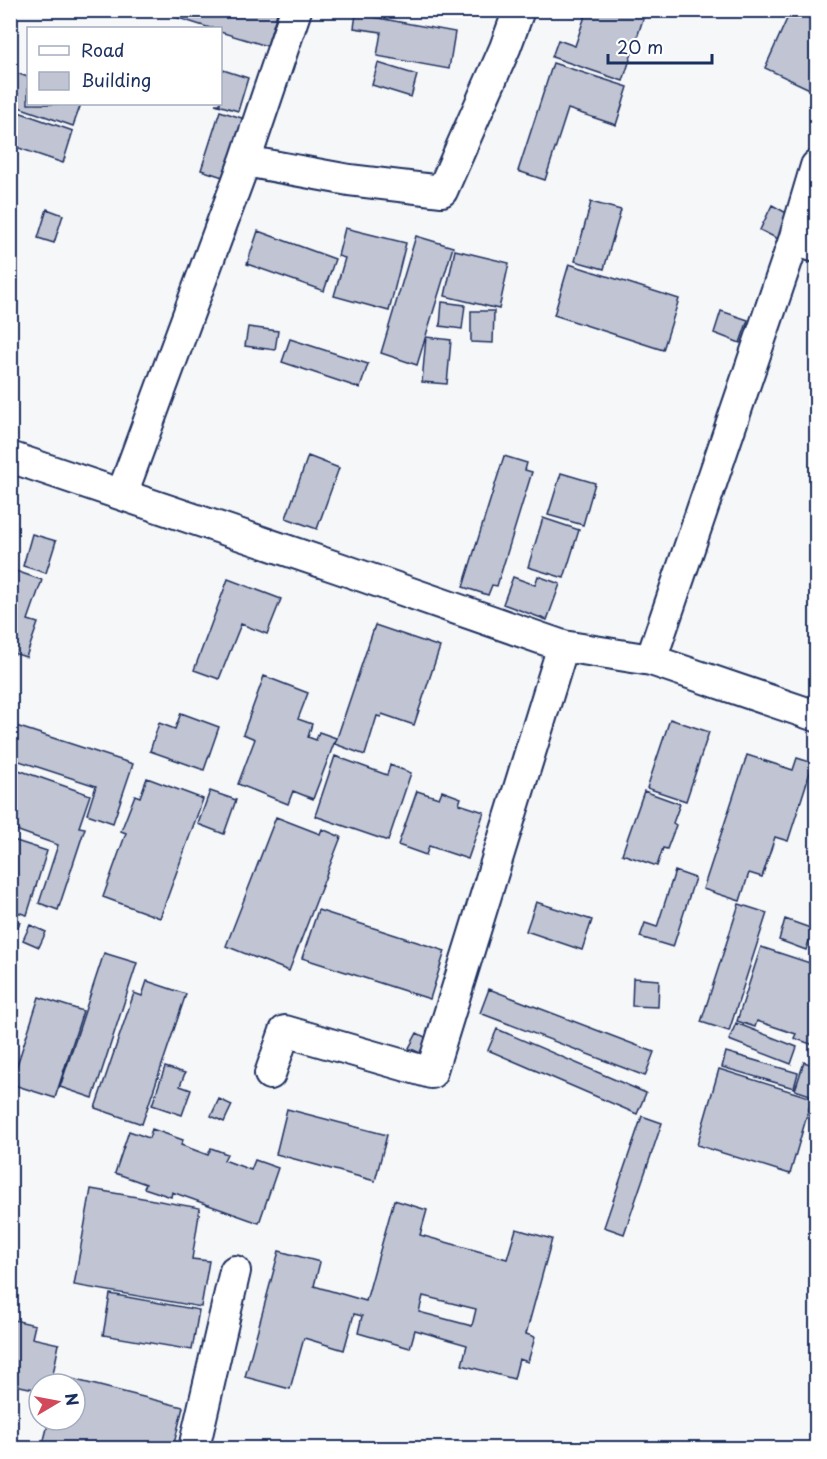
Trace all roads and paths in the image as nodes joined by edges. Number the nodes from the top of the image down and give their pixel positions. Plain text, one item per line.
1 (296, 10) edge
2 (519, 10) edge
3 (245, 161) junction
4 (816, 166) edge
5 (805, 244) edge
6 (10, 457) edge
7 (122, 494) junction
8 (563, 646) junction
9 (651, 660) junction
10 (816, 716) edge
11 (270, 1074) dead end
12 (235, 1271) dead end
13 (194, 1449) edge

1 - 3 street
2 - 3 street
3 - 7 street
4 - 5 street
5 - 9 street
6 - 7 street
7 - 8 street
8 - 9 street
8 - 11 street
9 - 10 street
12 - 13 street

